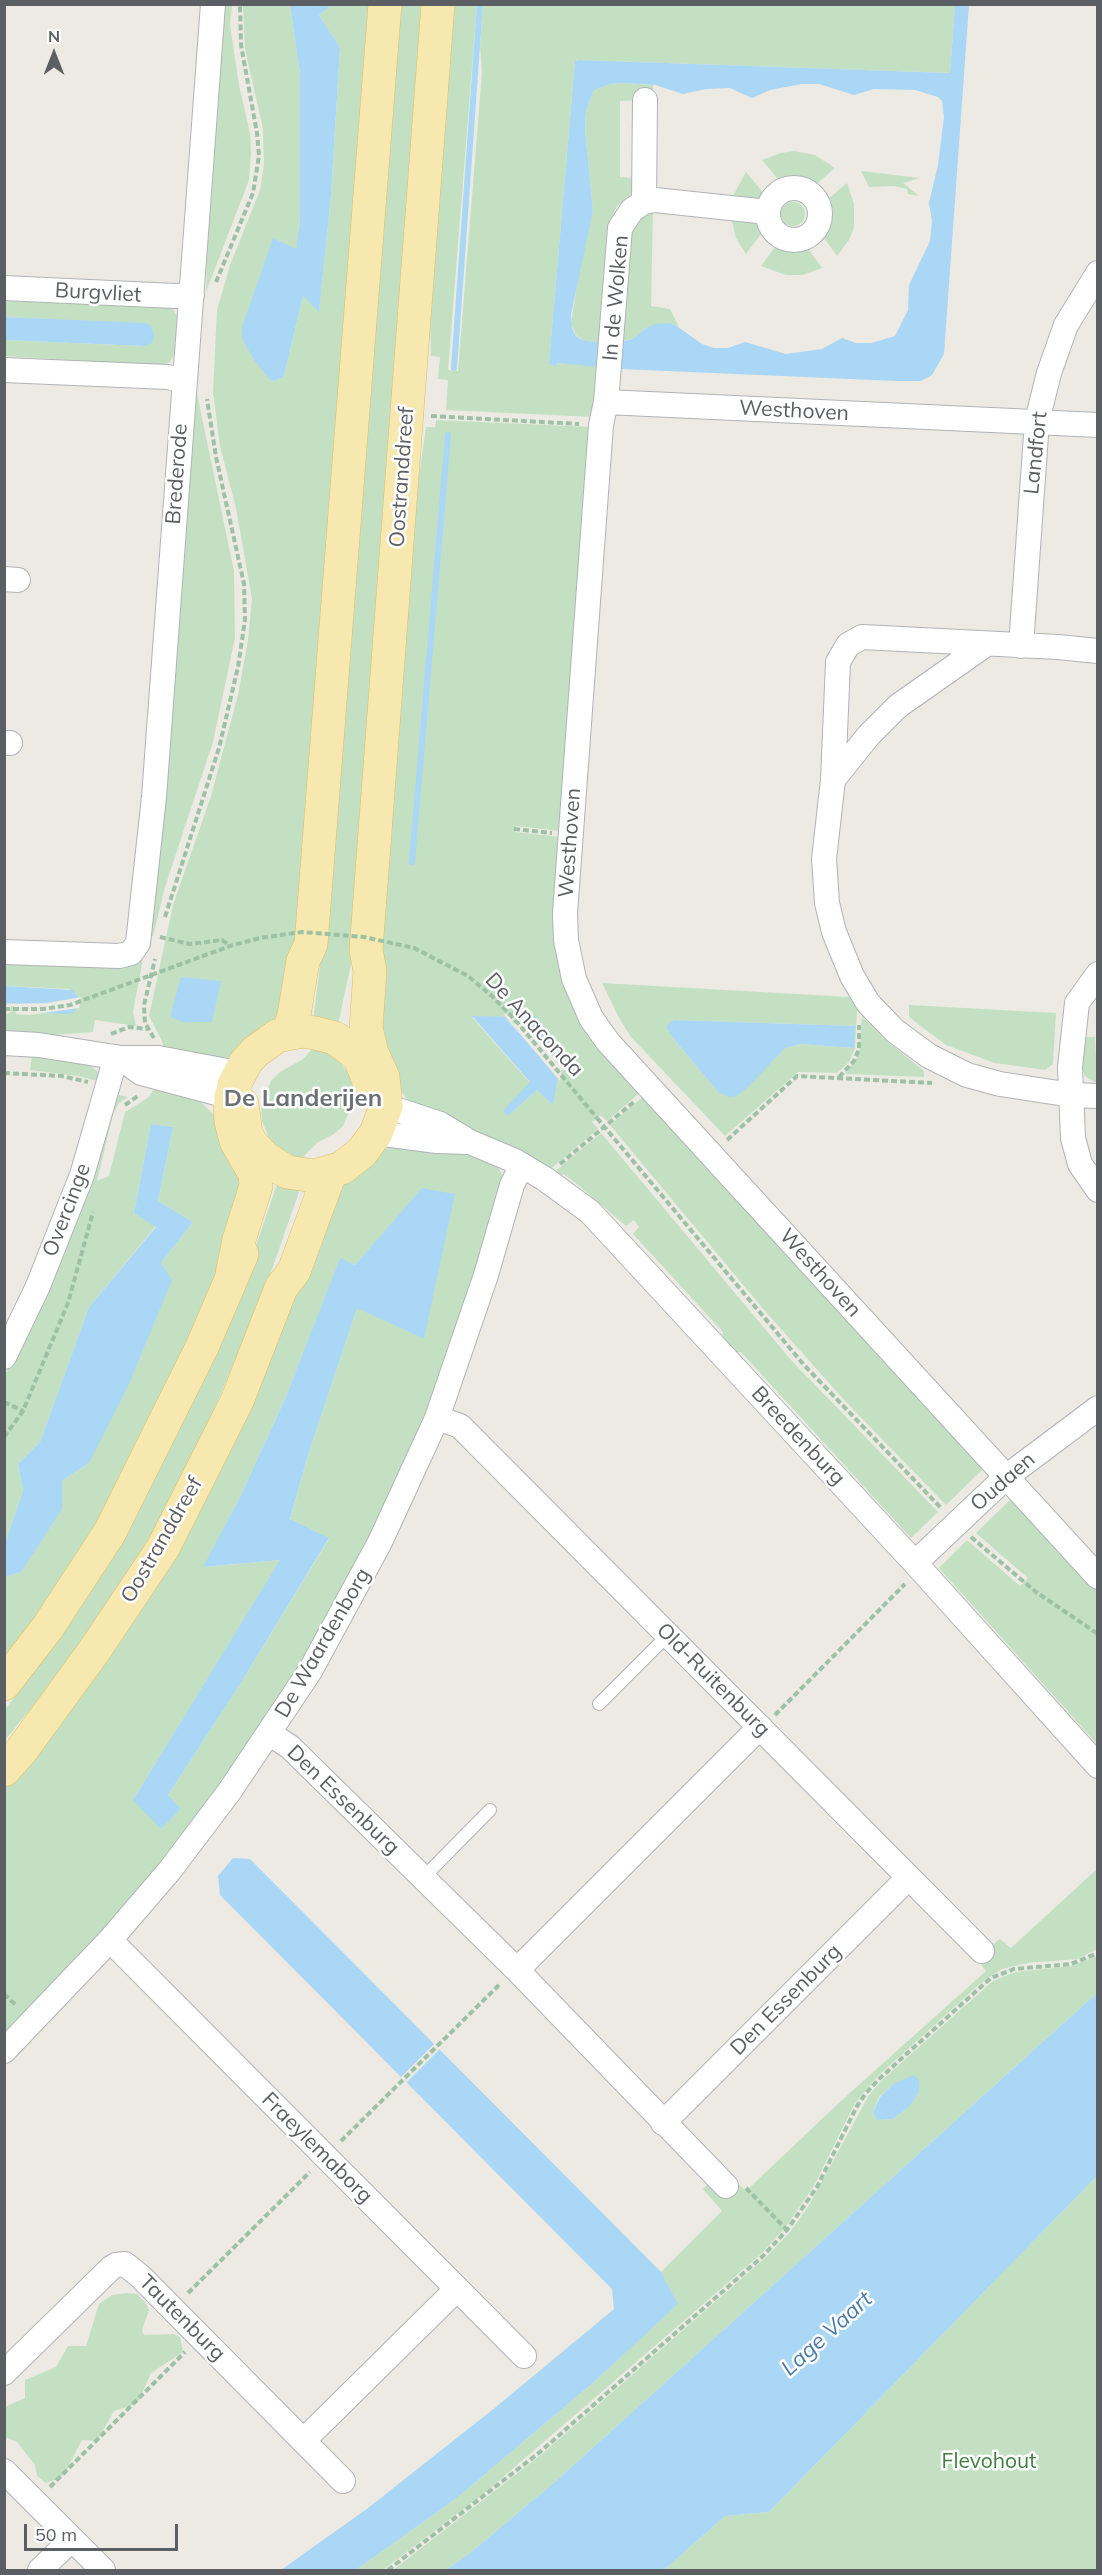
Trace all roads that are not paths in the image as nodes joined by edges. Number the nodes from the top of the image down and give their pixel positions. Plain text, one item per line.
1 (213, 4) edge
2 (385, 4) edge
3 (438, 4) edge
4 (645, 100) dead end
5 (644, 202) junction
6 (768, 212) dead end
7 (1098, 273) edge
8 (4, 288) edge
9 (202, 292) junction
10 (4, 370) edge
11 (195, 385) junction
12 (604, 414) junction
13 (1037, 421) junction
14 (1098, 424) edge
15 (985, 645) junction
16 (1021, 646) junction
17 (1098, 651) edge
18 (833, 780) junction
19 (4, 952) edge
20 (1098, 974) edge
21 (295, 1032) junction
22 (358, 1042) junction
23 (4, 1043) edge
24 (118, 1058) junction
25 (237, 1091) junction
26 (1072, 1095) junction
27 (1098, 1096) edge
28 (377, 1113) junction
29 (522, 1165) junction
30 (265, 1170) junction
31 (322, 1174) junction
32 (1098, 1190) edge
33 (4, 1357) edge
34 (1098, 1407) edge
35 (436, 1418) junction
36 (1006, 1477) junction
37 (912, 1572) junction
38 (1098, 1577) edge
39 (668, 1635) junction
40 (4, 1684) edge
41 (599, 1704) dead end
42 (764, 1724) junction
43 (270, 1734) junction
44 (1098, 1766) edge
45 (4, 1770) edge
46 (490, 1810) dead end
47 (423, 1878) junction
48 (908, 1878) junction
49 (110, 1940) junction
50 (982, 1952) dead end
51 (517, 1970) junction
52 (4, 2051) edge
53 (663, 2122) junction
54 (734, 2186) road end
55 (457, 2289) junction
56 (524, 2356) dead end
57 (4, 2373) edge
58 (304, 2440) junction
59 (4, 2471) edge
60 (343, 2481) dead end
61 (72, 2539) junction
62 (40, 2571) edge
63 (103, 2571) edge

1 - 9 street, Brederode
2 - 21 main road
3 - 22 main road, Oostranddreef
4 - 5 street
5 - 6 street
5 - 12 street, In de Wolken
7 - 13 street, Landfort
8 - 9 street, Burgvliet
9 - 11 street, Brederode
10 - 11 street
11 - 19 street, Brederode
12 - 13 street, Westhoven
12 - 36 street, Westhoven
13 - 14 street, Westhoven
13 - 16 street, Landfort
15 - 16 street
15 - 18 street
15 - 18 street
16 - 17 street
18 - 26 street
20 - 26 street
21 - 22 main road
21 - 25 main road
22 - 28 main road
23 - 24 street
24 - 25 street
24 - 33 street, Overcinge
25 - 30 main road
26 - 27 street
26 - 32 street
28 - 29 street, Breedenburg
28 - 31 main road, Oostranddreef
29 - 35 street, De Waardenborg
29 - 37 street, Breedenburg
30 - 31 main road
30 - 40 main road
31 - 45 main road, Oostranddreef
34 - 36 street, Oudaen
35 - 39 street, Old-Ruitenburg
35 - 43 street, De Waardenborg
36 - 37 street, Oudaen
36 - 38 street, Westhoven
37 - 44 street, Breedenburg
39 - 41 lane
39 - 42 street, Old-Ruitenburg
42 - 48 street, Old-Ruitenburg
42 - 51 street
43 - 47 street, Den Essenburg
43 - 49 street, De Waardenborg
46 - 47 lane
47 - 51 street, Den Essenburg
48 - 50 street, Old-Ruitenburg
48 - 53 street, Den Essenburg
49 - 52 street, De Waardenborg
49 - 55 street, Fraeylemaborg
51 - 53 street, Den Essenburg
53 - 54 street, Den Essenburg
55 - 56 street, Fraeylemaborg
55 - 58 street
57 - 58 street, Tautenburg
58 - 60 street, Tautenburg
59 - 61 street
61 - 62 street
61 - 63 street

